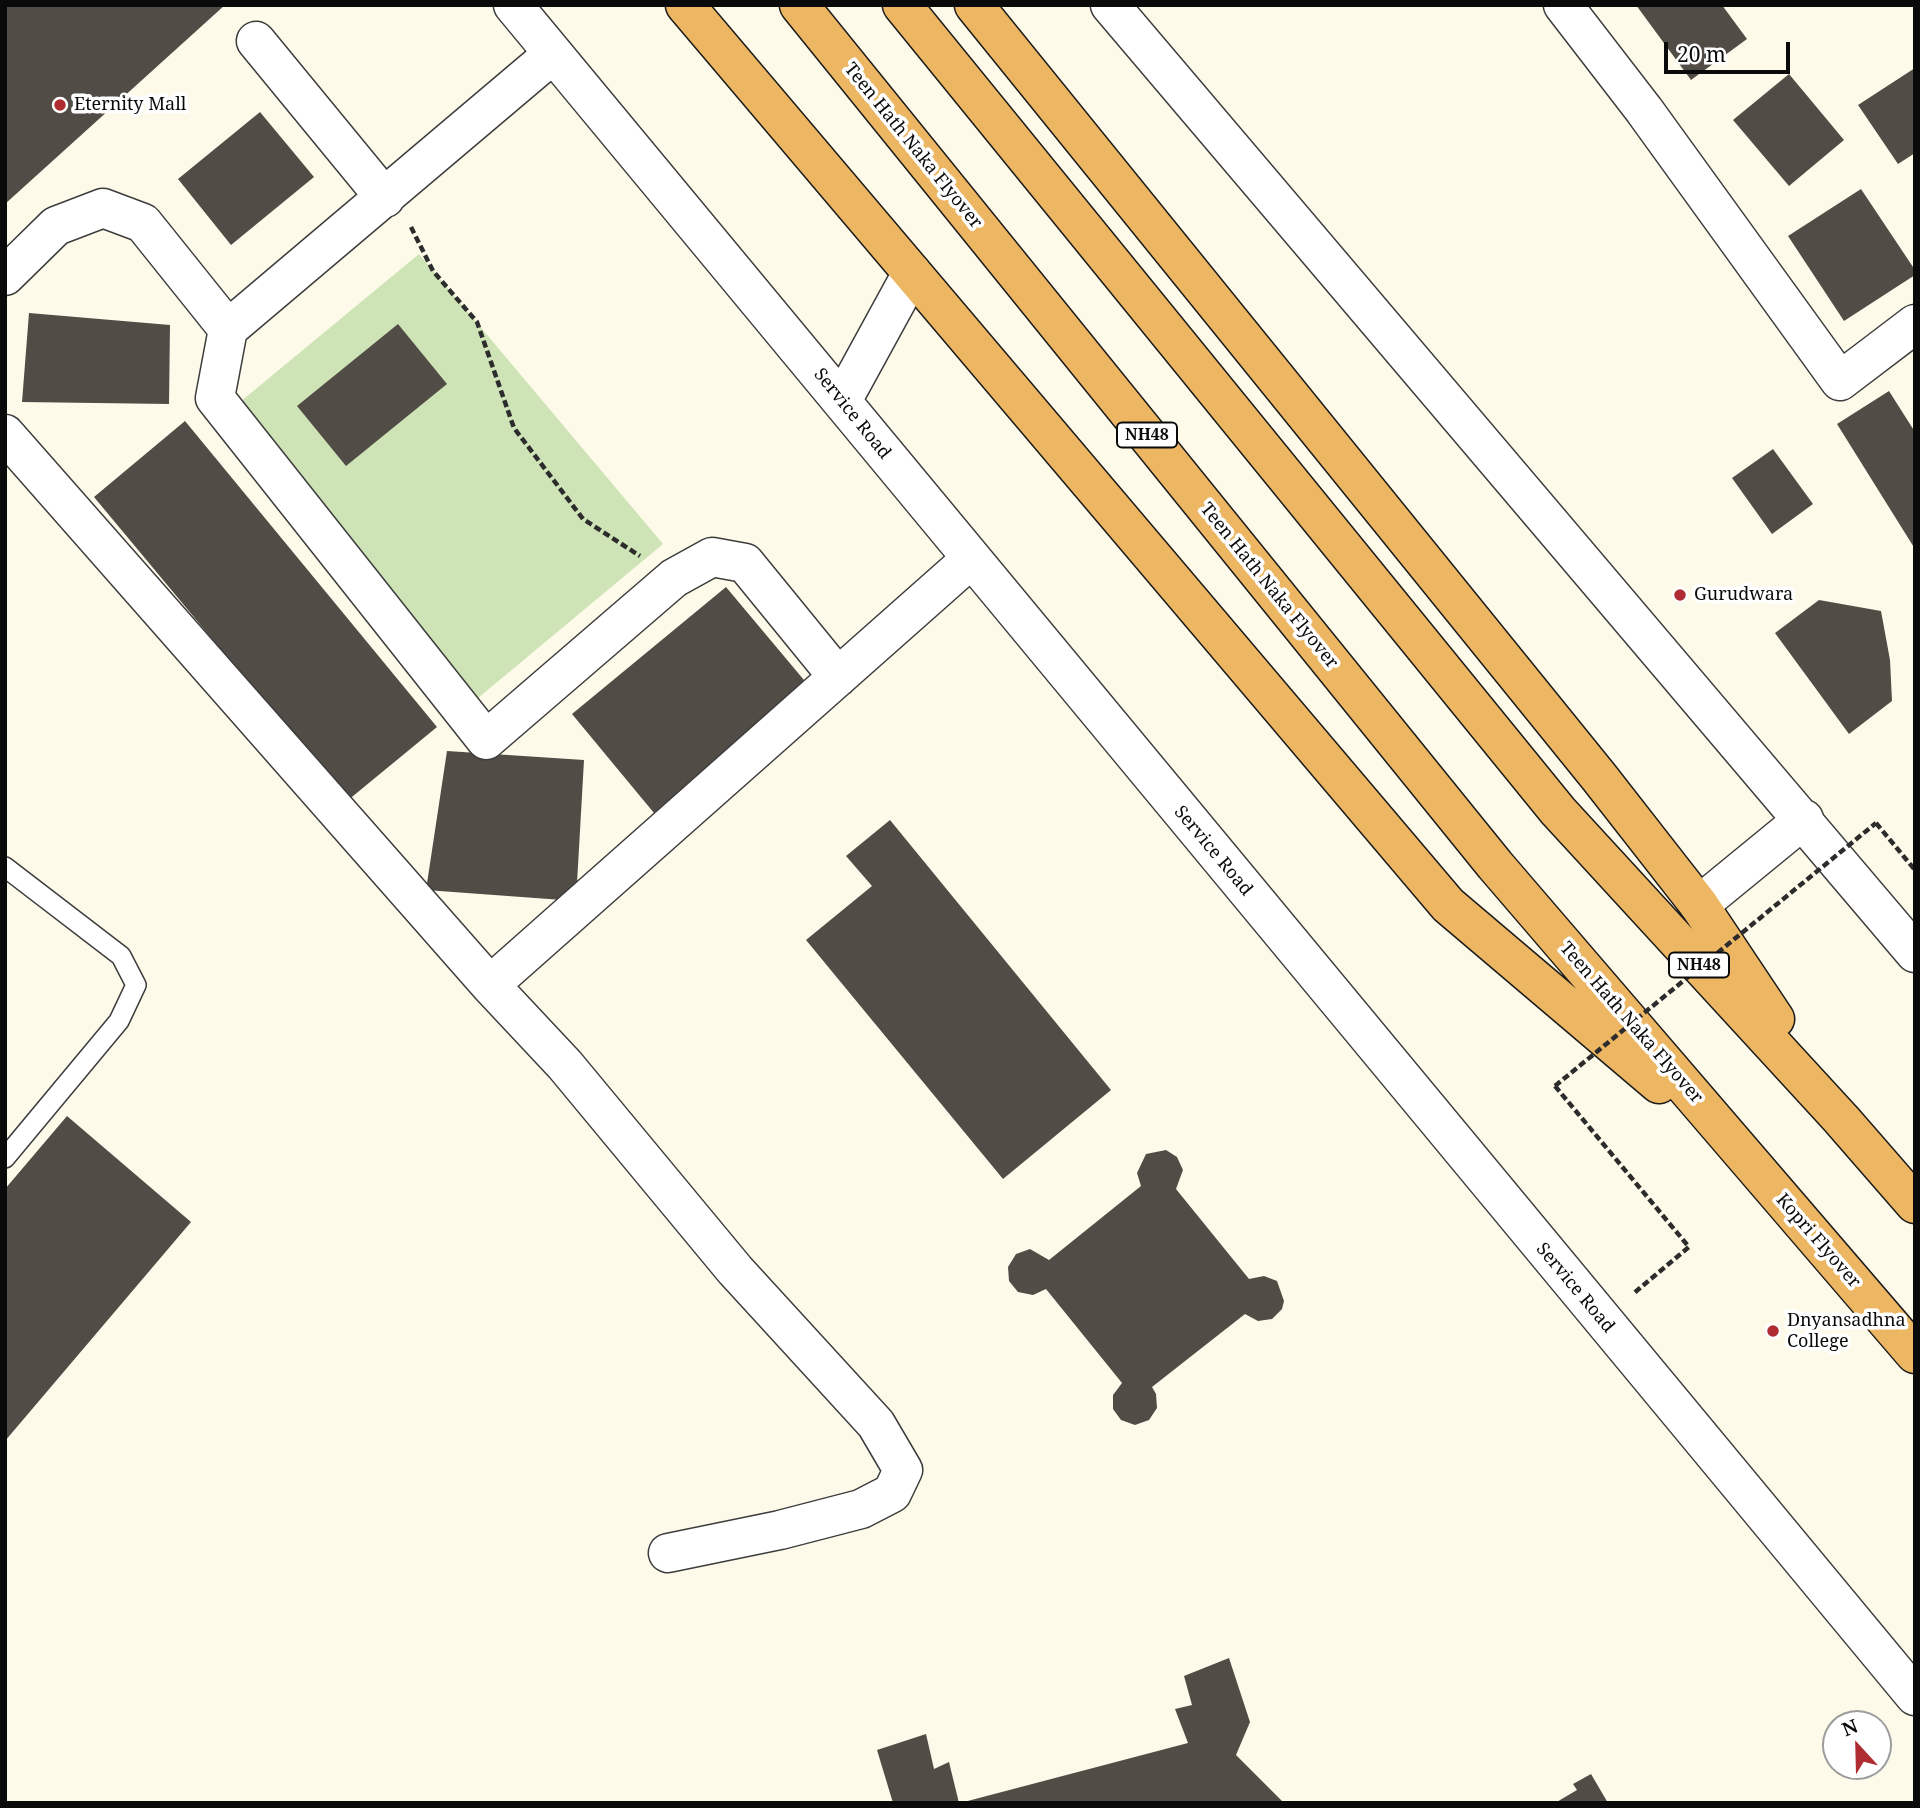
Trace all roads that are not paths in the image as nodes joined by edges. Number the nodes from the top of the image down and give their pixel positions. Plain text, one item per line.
1 (513, 5) edge
2 (685, 5) edge
3 (799, 5) edge
4 (902, 5) edge
5 (974, 5) edge
6 (1110, 5) edge
7 (1563, 5) edge
8 (256, 41) dead end
9 (553, 54) junction
10 (389, 195) junction
11 (912, 274) junction
12 (5, 276) edge
13 (1915, 324) edge
14 (228, 329) junction
15 (842, 401) junction
16 (5, 434) edge
17 (971, 559) junction
18 (838, 677) junction
19 (1804, 820) junction
20 (5, 867) edge
21 (1699, 905) junction
22 (1915, 953) edge
23 (490, 985) junction
24 (1841, 1119) junction
25 (5, 1158) edge
26 (1748, 1160) junction
27 (1915, 1205) edge
28 (1915, 1354) edge
29 (668, 1553) dead end
30 (1915, 1696) edge

1 - 9 street, Service Road
2 - 11 highway
3 - 26 highway, Teen Hath Naka Flyover / NH48
4 - 24 highway, NH48
5 - 21 highway
6 - 19 street
7 - 13 street
8 - 10 street
9 - 10 street
9 - 15 street, Service Road
10 - 14 street
11 - 15 street
11 - 26 highway
12 - 14 street
14 - 18 street
15 - 17 street, Service Road
16 - 23 street
17 - 18 street
17 - 30 street, Service Road
18 - 23 street
19 - 21 street
19 - 22 street
20 - 25 lane
21 - 24 highway
23 - 29 street
24 - 27 highway, NH48
26 - 28 highway, Kopri Flyover / NH48

